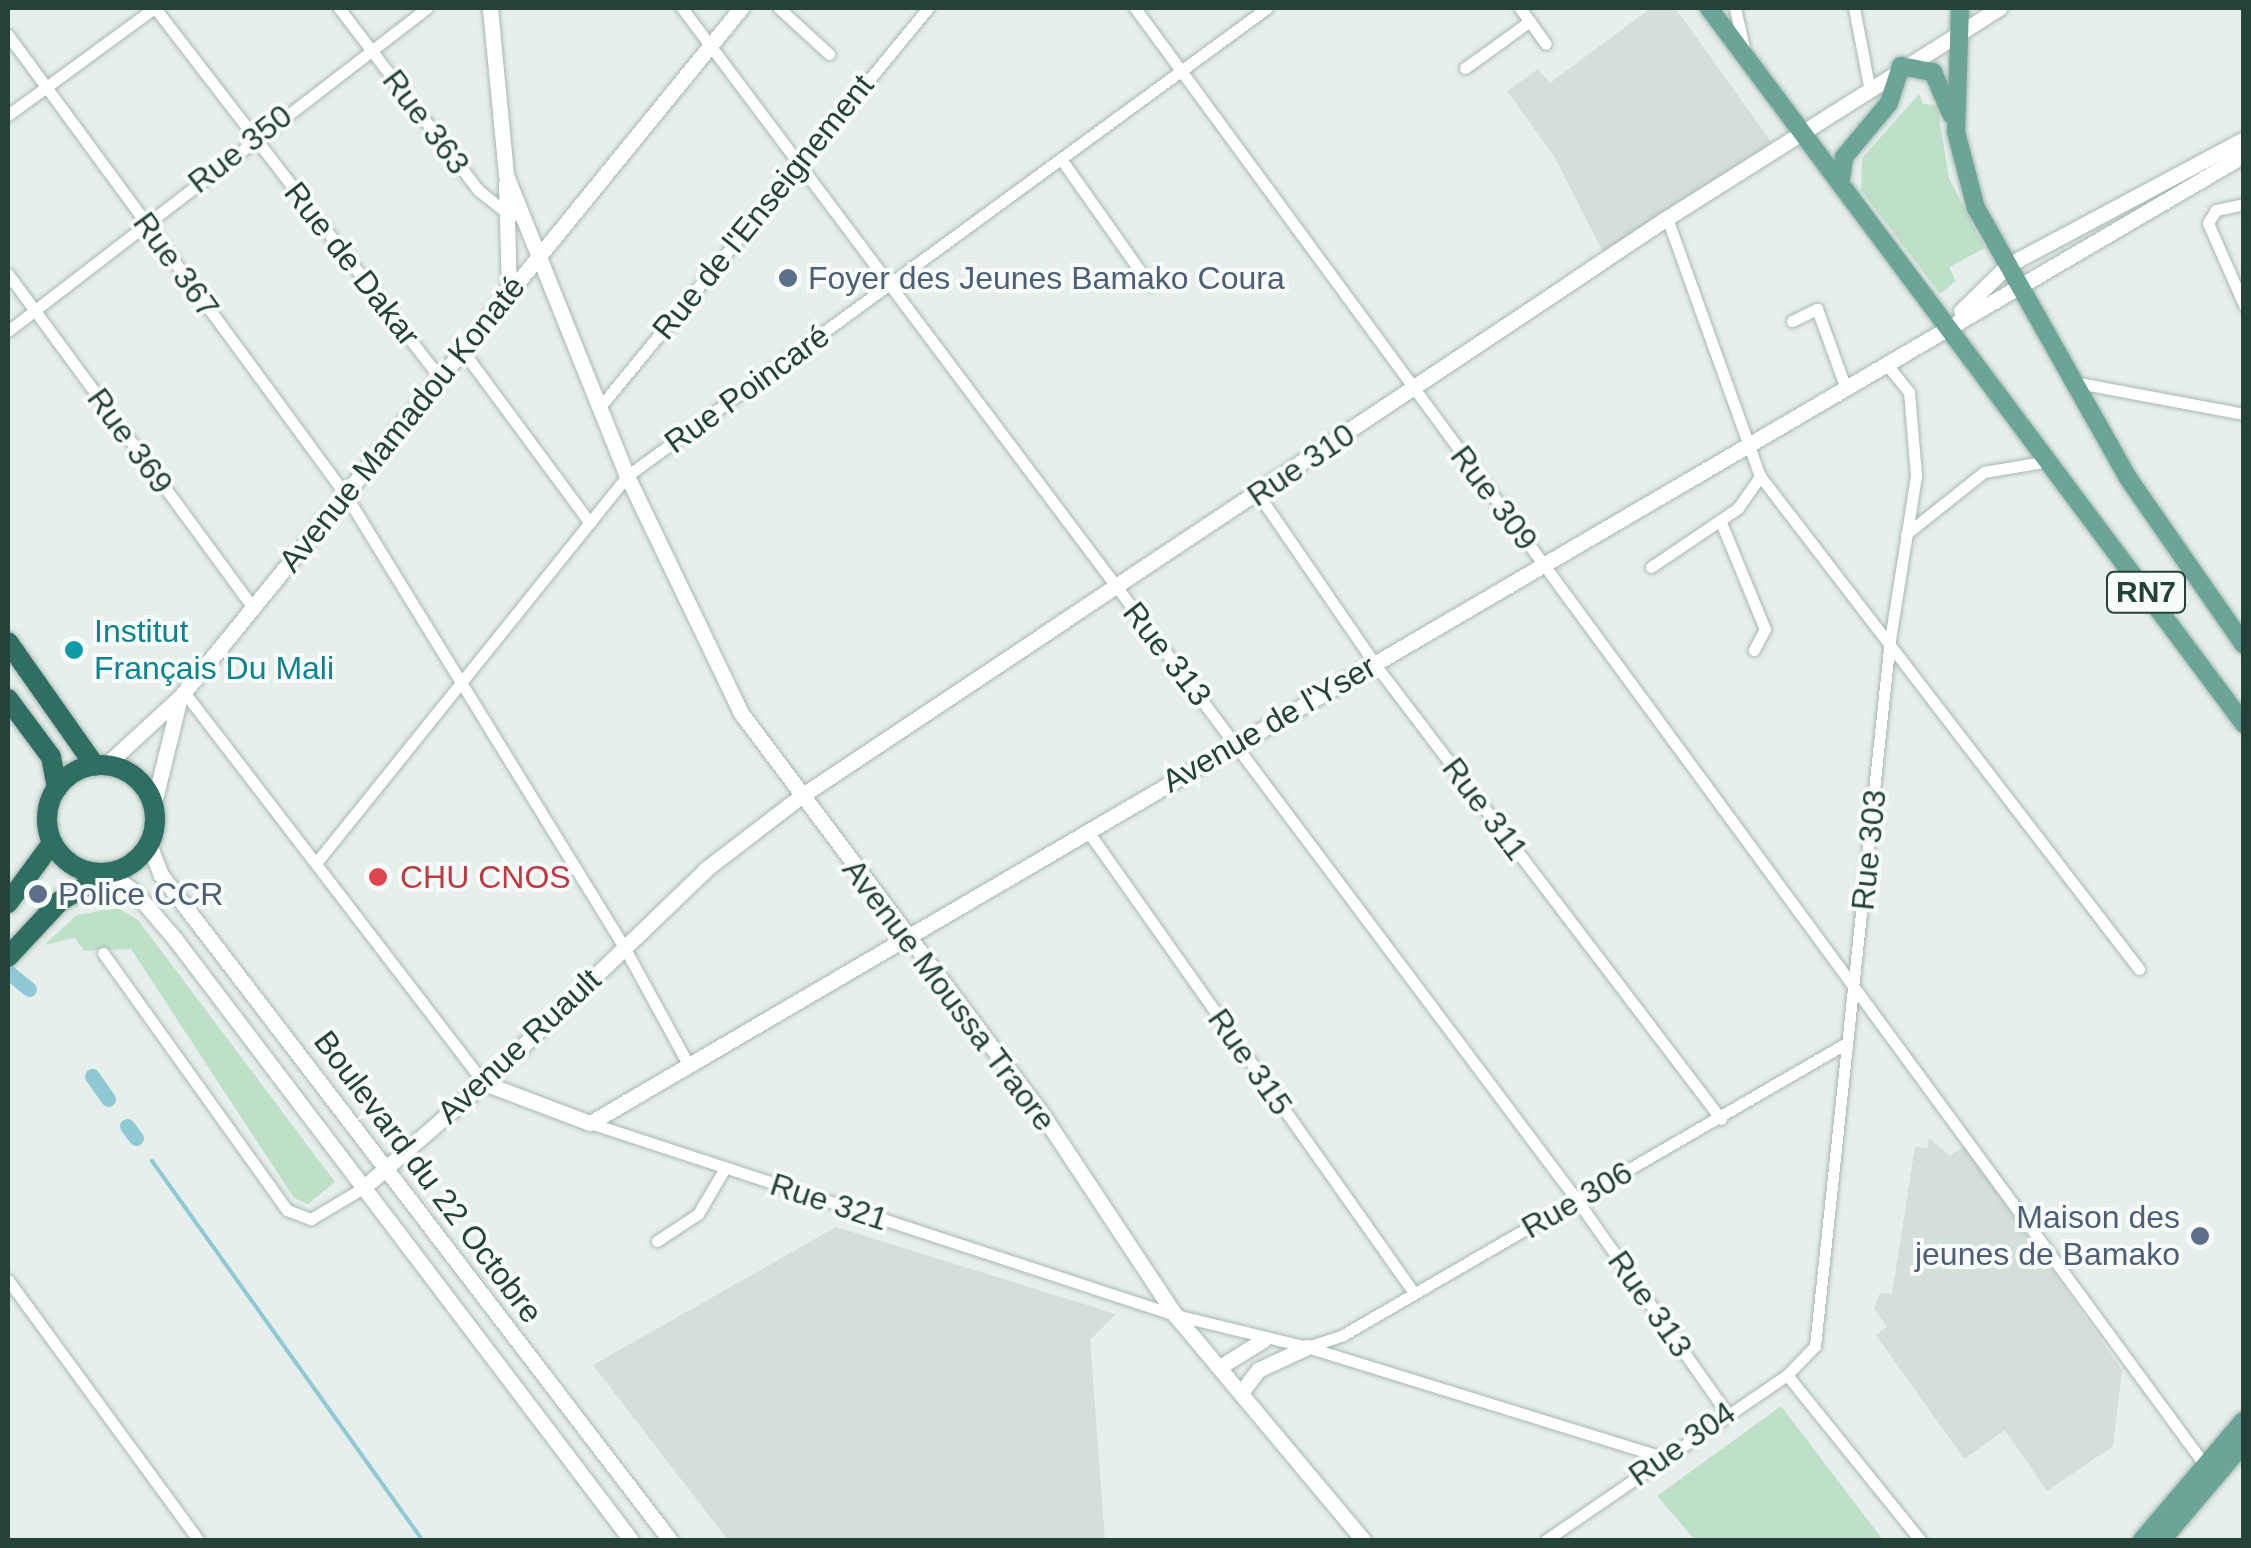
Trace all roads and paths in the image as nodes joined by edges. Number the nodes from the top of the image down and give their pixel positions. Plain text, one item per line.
1 (154, 8) edge
2 (339, 8) edge
3 (427, 8) edge
4 (490, 8) edge
5 (682, 8) edge
6 (741, 8) edge
7 (779, 8) edge
8 (928, 8) edge
9 (1135, 8) edge
10 (1267, 8) edge
11 (1520, 8) edge
12 (1709, 8) edge
13 (1736, 8) edge
14 (1854, 8) edge
15 (1960, 8) edge
16 (1999, 8) edge
17 (1530, 21) junction
18 (1958, 34) junction
19 (8, 35) edge
20 (1546, 44) dead end
21 (710, 45) junction
22 (370, 49) junction
23 (829, 54) dead end
24 (1746, 57) junction
25 (1901, 66) junction
26 (1466, 68) dead end
27 (1181, 70) junction
28 (48, 86) junction
29 (1869, 86) junction
30 (8, 115) edge
31 (1800, 131) junction
32 (1956, 132) junction
33 (254, 137) junction
34 (2244, 139) edge
35 (2244, 154) edge
36 (1060, 159) junction
37 (796, 166) junction
38 (506, 176) junction
39 (1841, 179) junction
40 (2244, 204) edge
41 (504, 212) junction
42 (1668, 218) junction
43 (145, 223) junction
44 (524, 224) junction
45 (537, 258) junction
46 (2008, 266) junction
47 (8, 274) edge
48 (1150, 285) dead end
49 (2019, 285) junction
50 (886, 287) junction
51 (509, 292) junction
52 (2244, 305) edge
53 (34, 310) junction
54 (1792, 321) dead end
55 (1947, 324) junction
56 (8, 330) edge
57 (462, 350) junction
58 (1885, 362) junction
59 (440, 378) junction
60 (2073, 382) junction
61 (1845, 386) junction
62 (1414, 390) junction
63 (599, 408) junction
64 (2244, 414) edge
65 (1747, 445) junction
66 (2049, 461) junction
67 (627, 476) junction
68 (1760, 476) junction
69 (346, 494) junction
70 (1258, 494) junction
71 (1720, 520) junction
72 (590, 523) junction
73 (1906, 534) junction
74 (1544, 564) junction
75 (1650, 568) dead end
76 (1116, 589) junction
77 (253, 608) junction
78 (1890, 640) junction
79 (8, 642) edge
80 (2244, 645) edge
81 (1754, 650) dead end
82 (1374, 663) junction
83 (461, 686) junction
84 (182, 694) junction
85 (8, 699) edge
86 (2244, 724) edge
87 (1236, 743) junction
88 (101, 766) junction
89 (57, 788) junction
90 (800, 797) junction
91 (153, 807) junction
92 (1086, 830) junction
93 (52, 843) junction
94 (149, 844) junction
95 (316, 863) junction
96 (108, 873) junction
97 (8, 903) edge
98 (905, 935) junction
99 (624, 947) junction
100 (103, 952) dead end
101 (8, 957) edge
102 (2139, 968) dead end
103 (1856, 987) junction
104 (1844, 1045) junction
105 (688, 1064) junction
106 (484, 1083) junction
107 (1721, 1118) junction
108 (590, 1124) junction
109 (725, 1168) junction
110 (383, 1170) junction
111 (362, 1188) junction
112 (1577, 1200) junction
113 (657, 1241) dead end
114 (8, 1280) edge
115 (1414, 1293) junction
116 (1175, 1315) junction
117 (1263, 1340) junction
118 (1815, 1346) joint
119 (1307, 1347) junction
120 (1223, 1364) junction
121 (1787, 1374) junction
122 (1243, 1390) junction
123 (1726, 1412) junction
124 (2244, 1420) edge
125 (2244, 1443) edge
126 (1662, 1458) junction
127 (2204, 1464) junction
128 (198, 1540) edge
129 (631, 1540) edge
130 (670, 1540) edge
131 (1363, 1540) edge
132 (1546, 1540) edge
133 (1920, 1540) edge
134 (2142, 1540) edge
135 (2162, 1540) edge

1 - 28 street
1 - 33 street, Rue de Dakar
2 - 22 street, Rue 363
3 - 22 street, Rue 350
4 - 38 street, Avenue Mamadou Konaté
5 - 21 street, Rue 313
6 - 21 street
7 - 23 street
8 - 37 street, Rue de l'Enseignement
9 - 27 street, Rue 309
10 - 27 street, Rue Poincaré
11 - 17 street
12 - 24 main road, RN7
13 - 24 street
14 - 29 street
15 - 18 main road
16 - 18 street, Rue 310
17 - 20 street
17 - 26 street
18 - 25 street, Rue 310
18 - 32 main road
19 - 28 street, Rue 367
21 - 37 street, Rue 313
21 - 45 street
22 - 33 street, Rue 350
22 - 41 street, Rue 363
24 - 31 main road, RN7
25 - 29 street, Rue 310
25 - 32 main road
25 - 39 main road
27 - 36 street, Rue Poincaré
27 - 62 street, Rue 309
28 - 30 street
28 - 43 street, Rue 367
29 - 31 street, Rue 310
31 - 39 main road, RN7
31 - 42 street, Rue 310
32 - 46 main road
33 - 43 street, Rue 350
33 - 59 street, Rue de Dakar
34 - 46 street
35 - 49 street
36 - 48 street
36 - 50 street, Rue Poincaré
37 - 50 street, Rue 313
37 - 63 street, Rue de l'Enseignement
38 - 41 street
38 - 44 street, Avenue Mamadou Konaté
39 - 55 main road, RN7
40 - 52 street
41 - 44 street, Rue 363
41 - 51 street
42 - 62 street, Rue 310
42 - 65 street
43 - 53 street, Rue 350
43 - 69 street, Rue 367
44 - 45 street, Avenue Mamadou Konaté
45 - 51 street, Avenue Mamadou Konaté
45 - 63 street, Avenue Moussa Traore
46 - 49 main road
46 - 55 street
47 - 53 street, Rue 369
49 - 55 street
49 - 60 main road
50 - 67 street, Rue Poincaré
50 - 76 street, Rue 313
51 - 57 street, Avenue Mamadou Konaté
53 - 56 street, Rue 350
53 - 77 street, Rue 369
54 - 61 street
55 - 58 street, Avenue de l'Yser
55 - 66 main road, RN7
57 - 59 street, Avenue Mamadou Konaté
57 - 72 street
58 - 61 street, Avenue de l'Yser
58 - 73 street, Rue 303
59 - 69 street, Avenue Mamadou Konaté
60 - 64 street
60 - 80 main road
61 - 65 street, Avenue de l'Yser
62 - 70 street, Rue 310
62 - 74 street, Rue 309
63 - 67 street, Avenue Moussa Traore
65 - 68 street
65 - 74 street, Avenue de l'Yser
66 - 73 street
66 - 86 main road, RN7
67 - 72 street, Rue Poincaré
67 - 90 street, Avenue Moussa Traore
68 - 71 street
68 - 78 street
69 - 77 street, Avenue Mamadou Konaté
69 - 83 street, Rue 367
70 - 76 street, Rue 310
70 - 82 street, Rue 311
71 - 75 street
71 - 81 street
72 - 83 street, Rue Poincaré
73 - 78 street, Rue 303
74 - 82 street, Avenue de l'Yser
74 - 103 street, Rue 309
76 - 87 street, Rue 313
76 - 90 street, Rue 310
77 - 84 street, Avenue Mamadou Konaté
78 - 102 street
78 - 103 street, Rue 303
79 - 88 highway
82 - 87 street, Avenue de l'Yser
82 - 107 street, Rue 311
83 - 95 street, Rue Poincaré
83 - 99 street, Rue 367
84 - 88 street, Avenue Mamadou Konaté
84 - 91 street, Avenue Mamadou Konaté
84 - 95 street
85 - 89 highway
87 - 92 street, Avenue de l'Yser
87 - 112 street, Rue 313
88 - 89 highway
88 - 91 highway
89 - 93 highway
90 - 98 street, Avenue Moussa Traore
90 - 99 street, Avenue Ruault
91 - 94 highway
92 - 98 street, Avenue de l'Yser
92 - 115 street, Rue 315
93 - 96 highway
93 - 97 highway
94 - 96 highway
94 - 110 street, Boulevard du 22 Octobre
95 - 106 street
96 - 101 highway
96 - 111 street, Boulevard du 22 Octobre
98 - 105 street, Avenue de l'Yser
98 - 116 street, Avenue Moussa Traore
99 - 105 street, Rue 367
99 - 106 street, Avenue Ruault
100 - 111 street, Avenue Ruault
103 - 104 street, Rue 303
103 - 127 street, Rue 309
104 - 107 street, Rue 306
104 - 118 street, Rue 303
105 - 108 street, Avenue de l'Yser
106 - 108 street, Rue 321
106 - 110 street, Avenue Ruault
107 - 112 street, Rue 306
108 - 109 street, Rue 321
109 - 113 street
109 - 116 street, Rue 321
110 - 111 street, Avenue Ruault
110 - 130 street, Boulevard du 22 Octobre
111 - 129 street, Boulevard du 22 Octobre
112 - 115 street, Rue 306
112 - 123 street, Rue 313
114 - 128 street
115 - 119 street, Rue 306
116 - 117 street, Rue 321
116 - 120 street, Avenue Moussa Traore
117 - 119 street, Rue 321
117 - 120 street
118 - 121 street, Rue 304
119 - 122 street
119 - 126 street, Rue 321
120 - 122 street, Avenue Moussa Traore
121 - 123 street, Rue 304
121 - 133 street
122 - 131 street, Avenue Moussa Traore
123 - 126 street, Rue 304
124 - 127 main road
125 - 135 main road
126 - 132 street, Rue 304
127 - 134 main road

